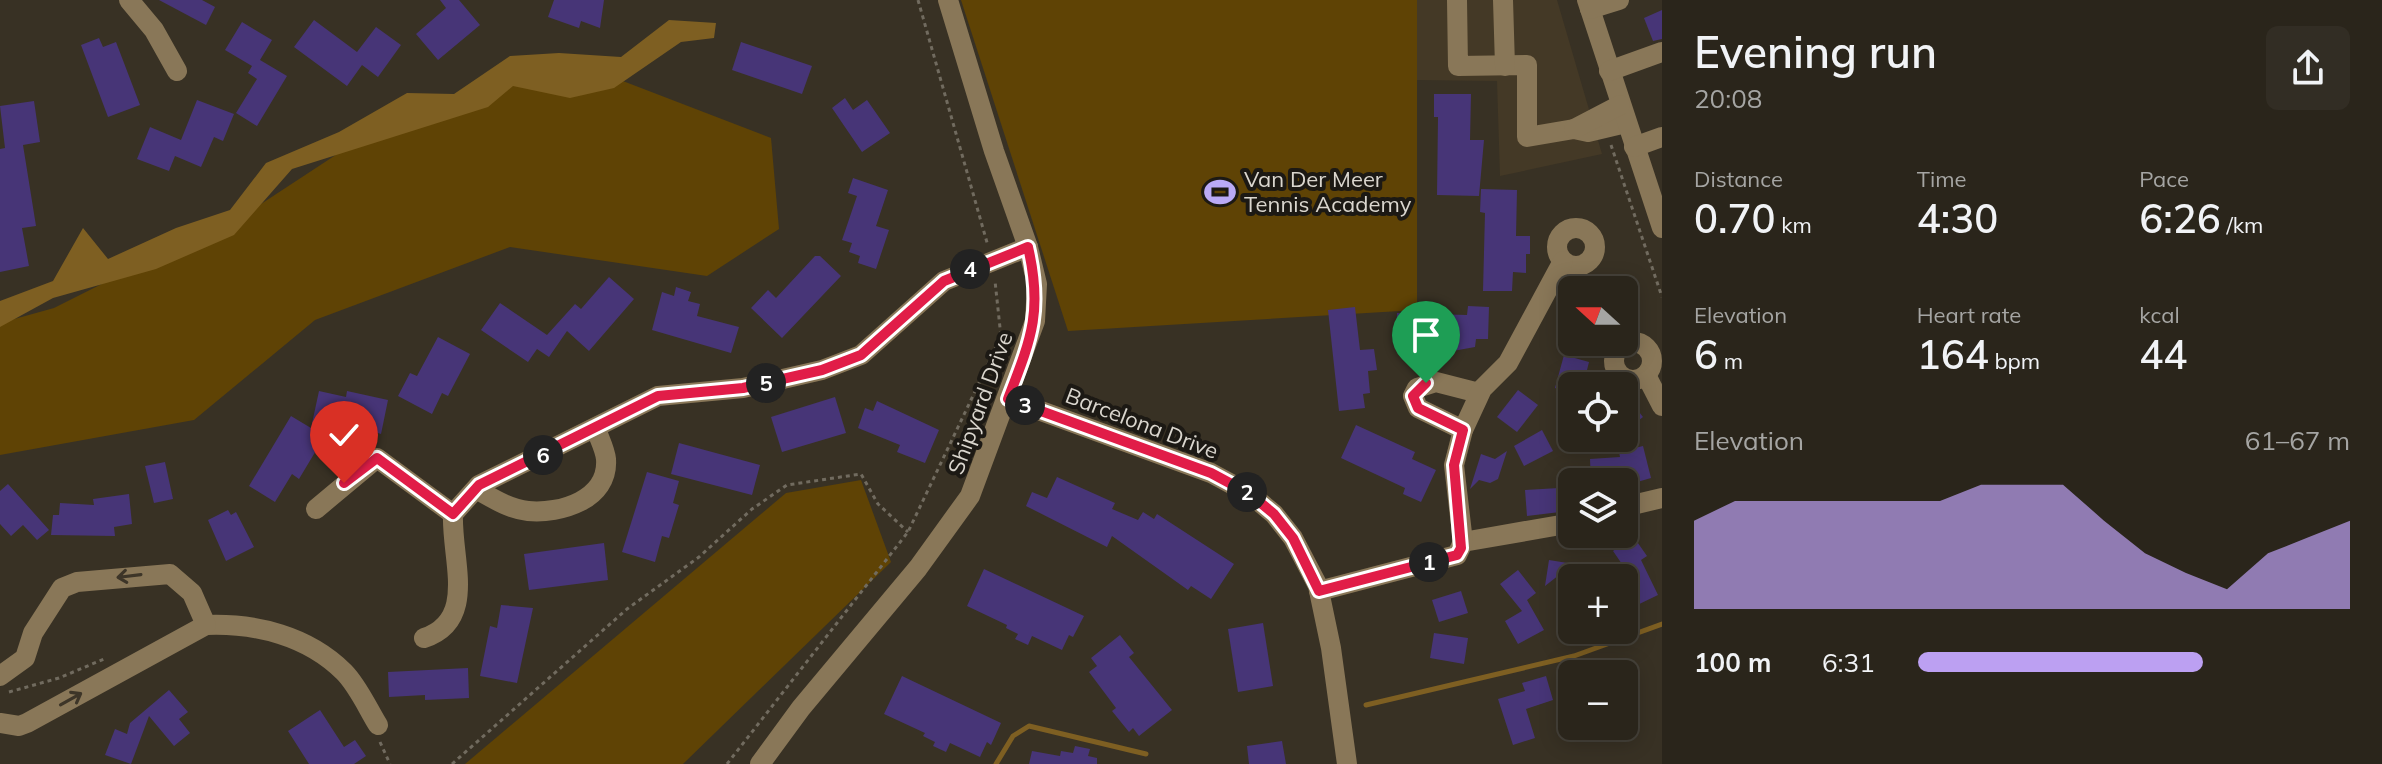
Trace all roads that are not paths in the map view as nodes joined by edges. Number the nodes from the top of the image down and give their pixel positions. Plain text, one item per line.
1 (129, 0) edge
2 (948, 0) edge
3 (1457, 0) edge
4 (1503, 0) edge
5 (1619, 0) edge
6 (1589, 5) edge
7 (1662, 52) edge
8 (1505, 66) junction
9 (177, 71) dead end
10 (1609, 71) junction
11 (1623, 114) junction
12 (1574, 129) junction
13 (1662, 137) edge
14 (1634, 147) junction
15 (1662, 228) edge
16 (1028, 247) junction
17 (1563, 261) dead end
18 (1646, 375) dead end
19 (1479, 393) junction
20 (1008, 399) junction
21 (1662, 406) edge
22 (596, 429) junction
23 (1463, 430) junction
24 (476, 489) junction
25 (1662, 498) edge
26 (1638, 504) edge
27 (316, 509) dead end
28 (453, 514) junction
29 (1558, 525) edge
30 (1463, 542) junction
31 (1319, 591) junction
32 (206, 625) junction
33 (424, 638) dead end
34 (0, 676) edge
35 (0, 723) edge
36 (378, 725) road end
37 (760, 764) edge
38 (1347, 764) edge

1 - 9 street
2 - 16 street, Shipyard Drive
3 - 8 street
4 - 8 street
5 - 6 street
6 - 10 street
7 - 10 street
8 - 12 street
10 - 11 street
11 - 12 street
11 - 12 street
11 - 14 street
13 - 14 street
14 - 15 street
16 - 20 street, Shipyard Drive
16 - 22 street
17 - 19 street
18 - 21 street
19 - 23 street
19 - 23 street
20 - 31 street, Barcelona Drive
20 - 37 street, Shipyard Drive
22 - 24 street
22 - 24 street
23 - 30 street
24 - 28 street
25 - 26 street
27 - 28 street
28 - 33 street
29 - 30 street
30 - 31 street
31 - 38 street, Barcelona Drive
32 -> 34 street
35 -> 32 street
32 - 36 street

